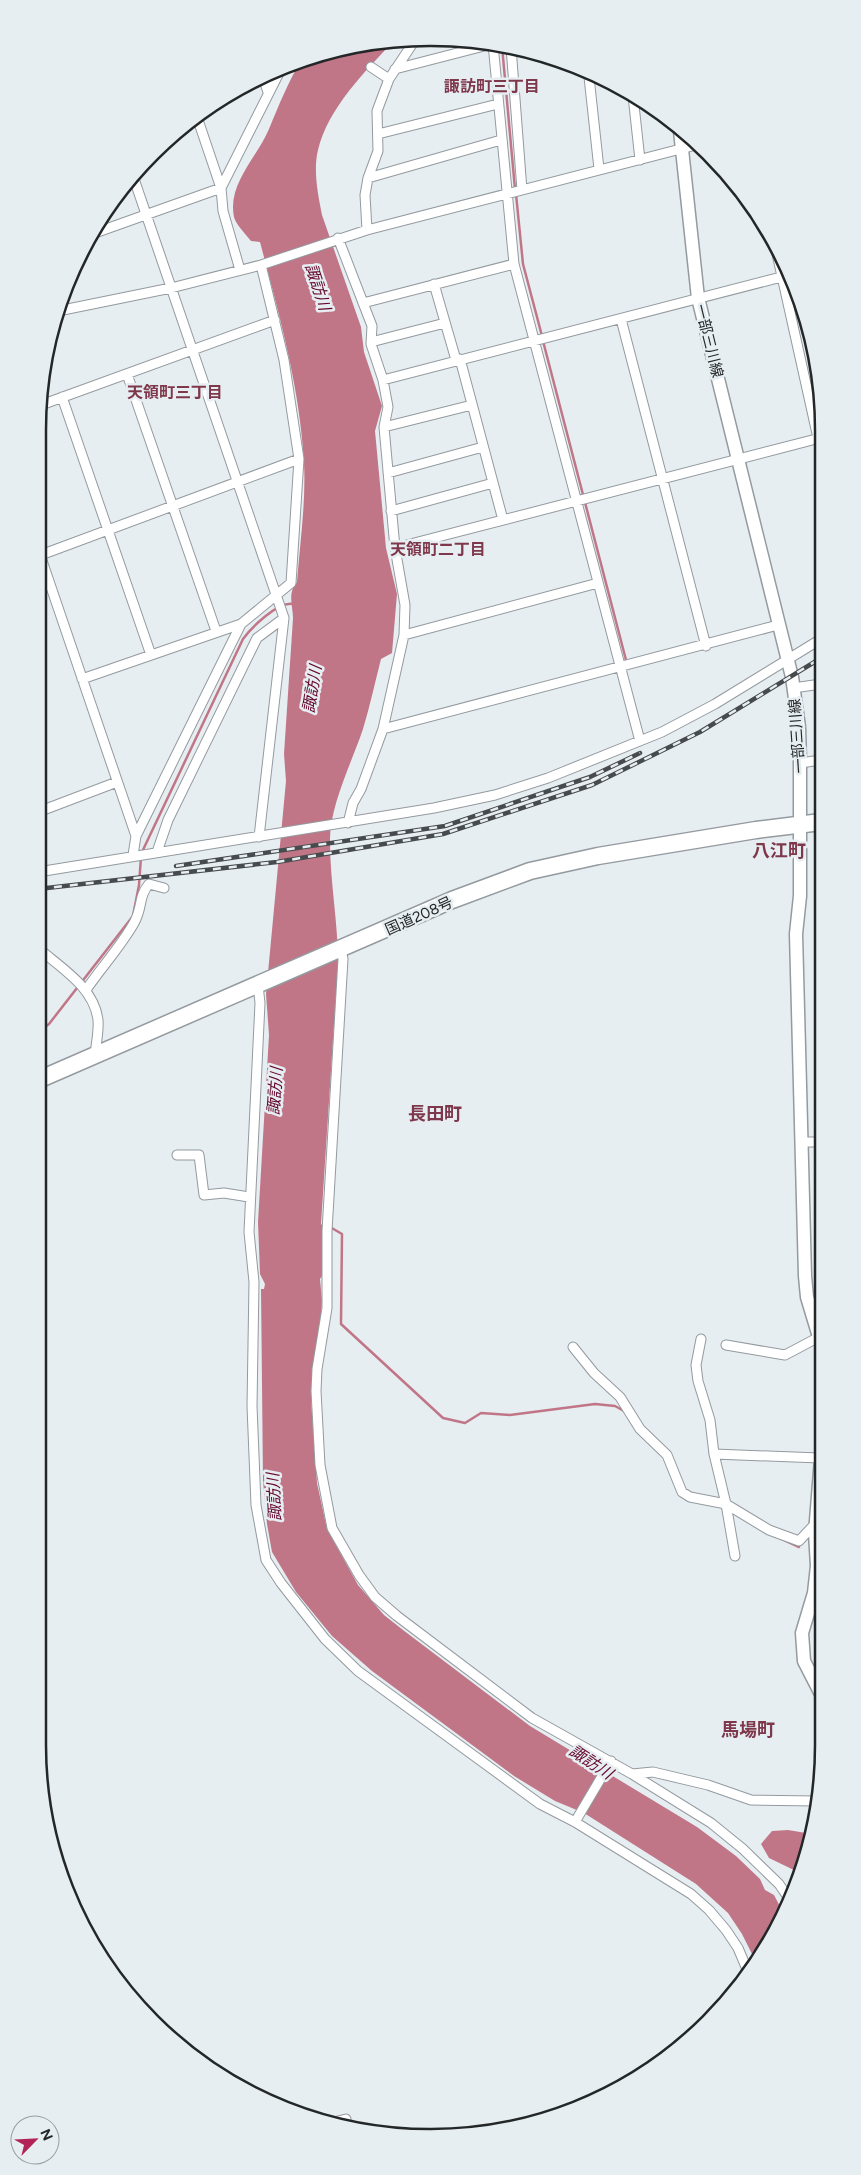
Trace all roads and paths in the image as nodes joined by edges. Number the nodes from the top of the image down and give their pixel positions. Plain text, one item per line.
1 (410, 47) edge
2 (473, 49) edge
3 (493, 52) edge
4 (512, 55) edge
5 (371, 67) dead end
6 (395, 69) junction
7 (275, 79) edge
8 (389, 79) junction
9 (590, 81) edge
10 (265, 84) edge
11 (268, 92) junction
12 (498, 104) junction
13 (634, 105) edge
14 (199, 125) edge
15 (378, 134) junction
16 (502, 140) junction
17 (681, 140) edge
18 (689, 147) edge
19 (682, 149) junction
20 (640, 160) junction
21 (599, 169) junction
22 (368, 178) junction
23 (136, 185) edge
24 (221, 188) junction
25 (522, 190) junction
26 (506, 193) junction
27 (146, 214) junction
28 (103, 230) edge
29 (367, 230) junction
30 (335, 239) junction
31 (514, 264) junction
32 (262, 265) junction
33 (240, 270) junction
34 (783, 277) edge
35 (434, 284) junction
36 (171, 288) junction
37 (790, 294) edge
38 (698, 298) junction
39 (363, 303) junction
40 (66, 309) edge
41 (621, 318) junction
42 (275, 320) junction
43 (445, 323) junction
44 (534, 340) junction
45 (371, 342) junction
46 (193, 350) junction
47 (458, 360) junction
48 (127, 374) junction
49 (383, 380) junction
50 (62, 397) junction
51 (47, 403) edge
52 (472, 405) junction
53 (814, 414) edge
54 (384, 428) junction
55 (815, 442) edge
56 (483, 447) junction
57 (299, 459) junction
58 (739, 461) junction
59 (388, 473) junction
60 (663, 480) junction
61 (237, 482) junction
62 (493, 483) junction
63 (577, 501) junction
64 (174, 506) junction
65 (391, 511) junction
66 (503, 520) junction
67 (108, 531) junction
68 (395, 548) junction
69 (46, 550) edge
70 (46, 576) edge
71 (598, 583) junction
72 (276, 594) junction
73 (284, 618) junction
74 (241, 624) junction
75 (778, 625) junction
76 (216, 631) junction
77 (404, 635) junction
78 (815, 643) edge
79 (706, 646) junction
80 (151, 655) junction
81 (787, 660) junction
82 (620, 668) junction
83 (82, 679) junction
84 (815, 685) edge
85 (794, 688) junction
86 (383, 729) junction
87 (640, 741) junction
88 (815, 761) edge
89 (800, 763) junction
90 (117, 782) junction
91 (46, 809) edge
92 (348, 823) junction
93 (815, 823) edge
94 (800, 826) junction
95 (136, 836) junction
96 (259, 837) junction
97 (157, 852) junction
98 (133, 855) junction
99 (46, 871) edge
100 (164, 888) dead end
101 (338, 951) junction
102 (46, 955) edge
103 (263, 983) junction
104 (86, 990) junction
105 (95, 1055) junction
106 (46, 1076) edge
107 (803, 1142) junction
108 (815, 1142) edge
109 (178, 1155) dead end
110 (250, 1197) junction
111 (815, 1326) edge
112 (701, 1339) dead end
113 (815, 1339) edge
114 (726, 1345) dead end
115 (573, 1347) dead end
116 (714, 1454) junction
117 (815, 1458) edge
118 (726, 1504) junction
119 (815, 1532) edge
120 (735, 1556) dead end
121 (815, 1584) edge
122 (815, 1682) edge
123 (611, 1762) junction
124 (632, 1774) junction
125 (810, 1801) edge
126 (575, 1822) junction
127 (785, 1893) edge
128 (745, 1965) edge

1 - 6 street
2 - 6 street
3 - 12 street
4 - 25 street
5 - 8 street
6 - 8 street
7 - 11 street
8 - 15 street
9 - 21 street
10 - 11 street
11 - 24 street
12 - 15 street
12 - 16 street
13 - 20 street
14 - 24 street
15 - 22 street
16 - 22 street
16 - 26 street
17 - 19 main road, 一部三川線
18 - 19 street
19 - 20 street
19 - 38 main road, 一部三川線
20 - 21 street
21 - 25 street
22 - 29 street
23 - 27 street
24 - 27 street
24 - 33 street
25 - 26 street
26 - 29 street
26 - 31 street
27 - 28 street
27 - 36 street
29 - 30 street
30 - 32 street
30 - 39 street
31 - 35 street
31 - 44 street
32 - 33 street
32 - 42 street
33 - 36 street
34 - 38 street
35 - 39 street
35 - 43 street
36 - 40 street
36 - 46 street
37 - 53 street
38 - 41 street
38 - 58 main road, 一部三川線
39 - 45 street
41 - 44 street
41 - 60 street
42 - 46 street
42 - 57 street
43 - 45 street
43 - 47 street
44 - 47 street
44 - 63 street
45 - 49 street
46 - 48 street
46 - 61 street
47 - 49 street
47 - 52 street
48 - 50 street
48 - 64 street
49 - 54 street
50 - 51 street
50 - 67 street
52 - 54 street
52 - 56 street
54 - 59 street
55 - 58 street
56 - 59 street
56 - 62 street
57 - 61 street
57 - 72 street
58 - 60 street
58 - 75 main road, 一部三川線
59 - 65 street
60 - 63 street
60 - 79 street
61 - 64 street
61 - 72 street
62 - 65 street
62 - 66 street
63 - 66 street
63 - 71 street
64 - 67 street
64 - 76 street
65 - 68 street
66 - 68 street
67 - 69 street
67 - 80 street
68 - 77 street
70 - 83 street
71 - 77 street
71 - 82 street
72 - 73 street
72 - 74 street
73 - 96 street
73 - 97 street
74 - 76 street
74 - 95 street
75 - 79 street
75 - 81 main road, 一部三川線
76 - 80 street
77 - 86 street
78 - 81 street
79 - 82 street
80 - 83 street
81 - 85 main road, 一部三川線
81 - 87 street
82 - 86 street
82 - 87 street
83 - 90 street
84 - 85 street
85 - 89 main road, 一部三川線
86 - 92 street
87 - 92 street
88 - 89 street
89 - 94 main road, 一部三川線
90 - 91 street
90 - 95 street
92 - 96 street
93 - 94 highway, 国道208号
94 - 101 highway, 国道208号
94 - 107 main road, 一部三川線
95 - 98 street
96 - 97 street
97 - 98 street
98 - 99 street
100 - 104 street
101 - 103 highway, 国道208号
101 - 123 street
102 - 104 street
103 - 105 highway, 国道208号
103 - 110 street
104 - 105 street
105 - 106 highway, 国道208号
107 - 108 street
107 - 111 main road, 一部三川線
109 - 110 street
110 - 126 street
112 - 116 street
113 - 114 street
115 - 118 street
116 - 117 street
116 - 118 street
118 - 119 street
118 - 120 street
121 - 122 main road
123 - 124 street
123 - 126 street
124 - 125 street
124 - 127 street
126 - 128 street

